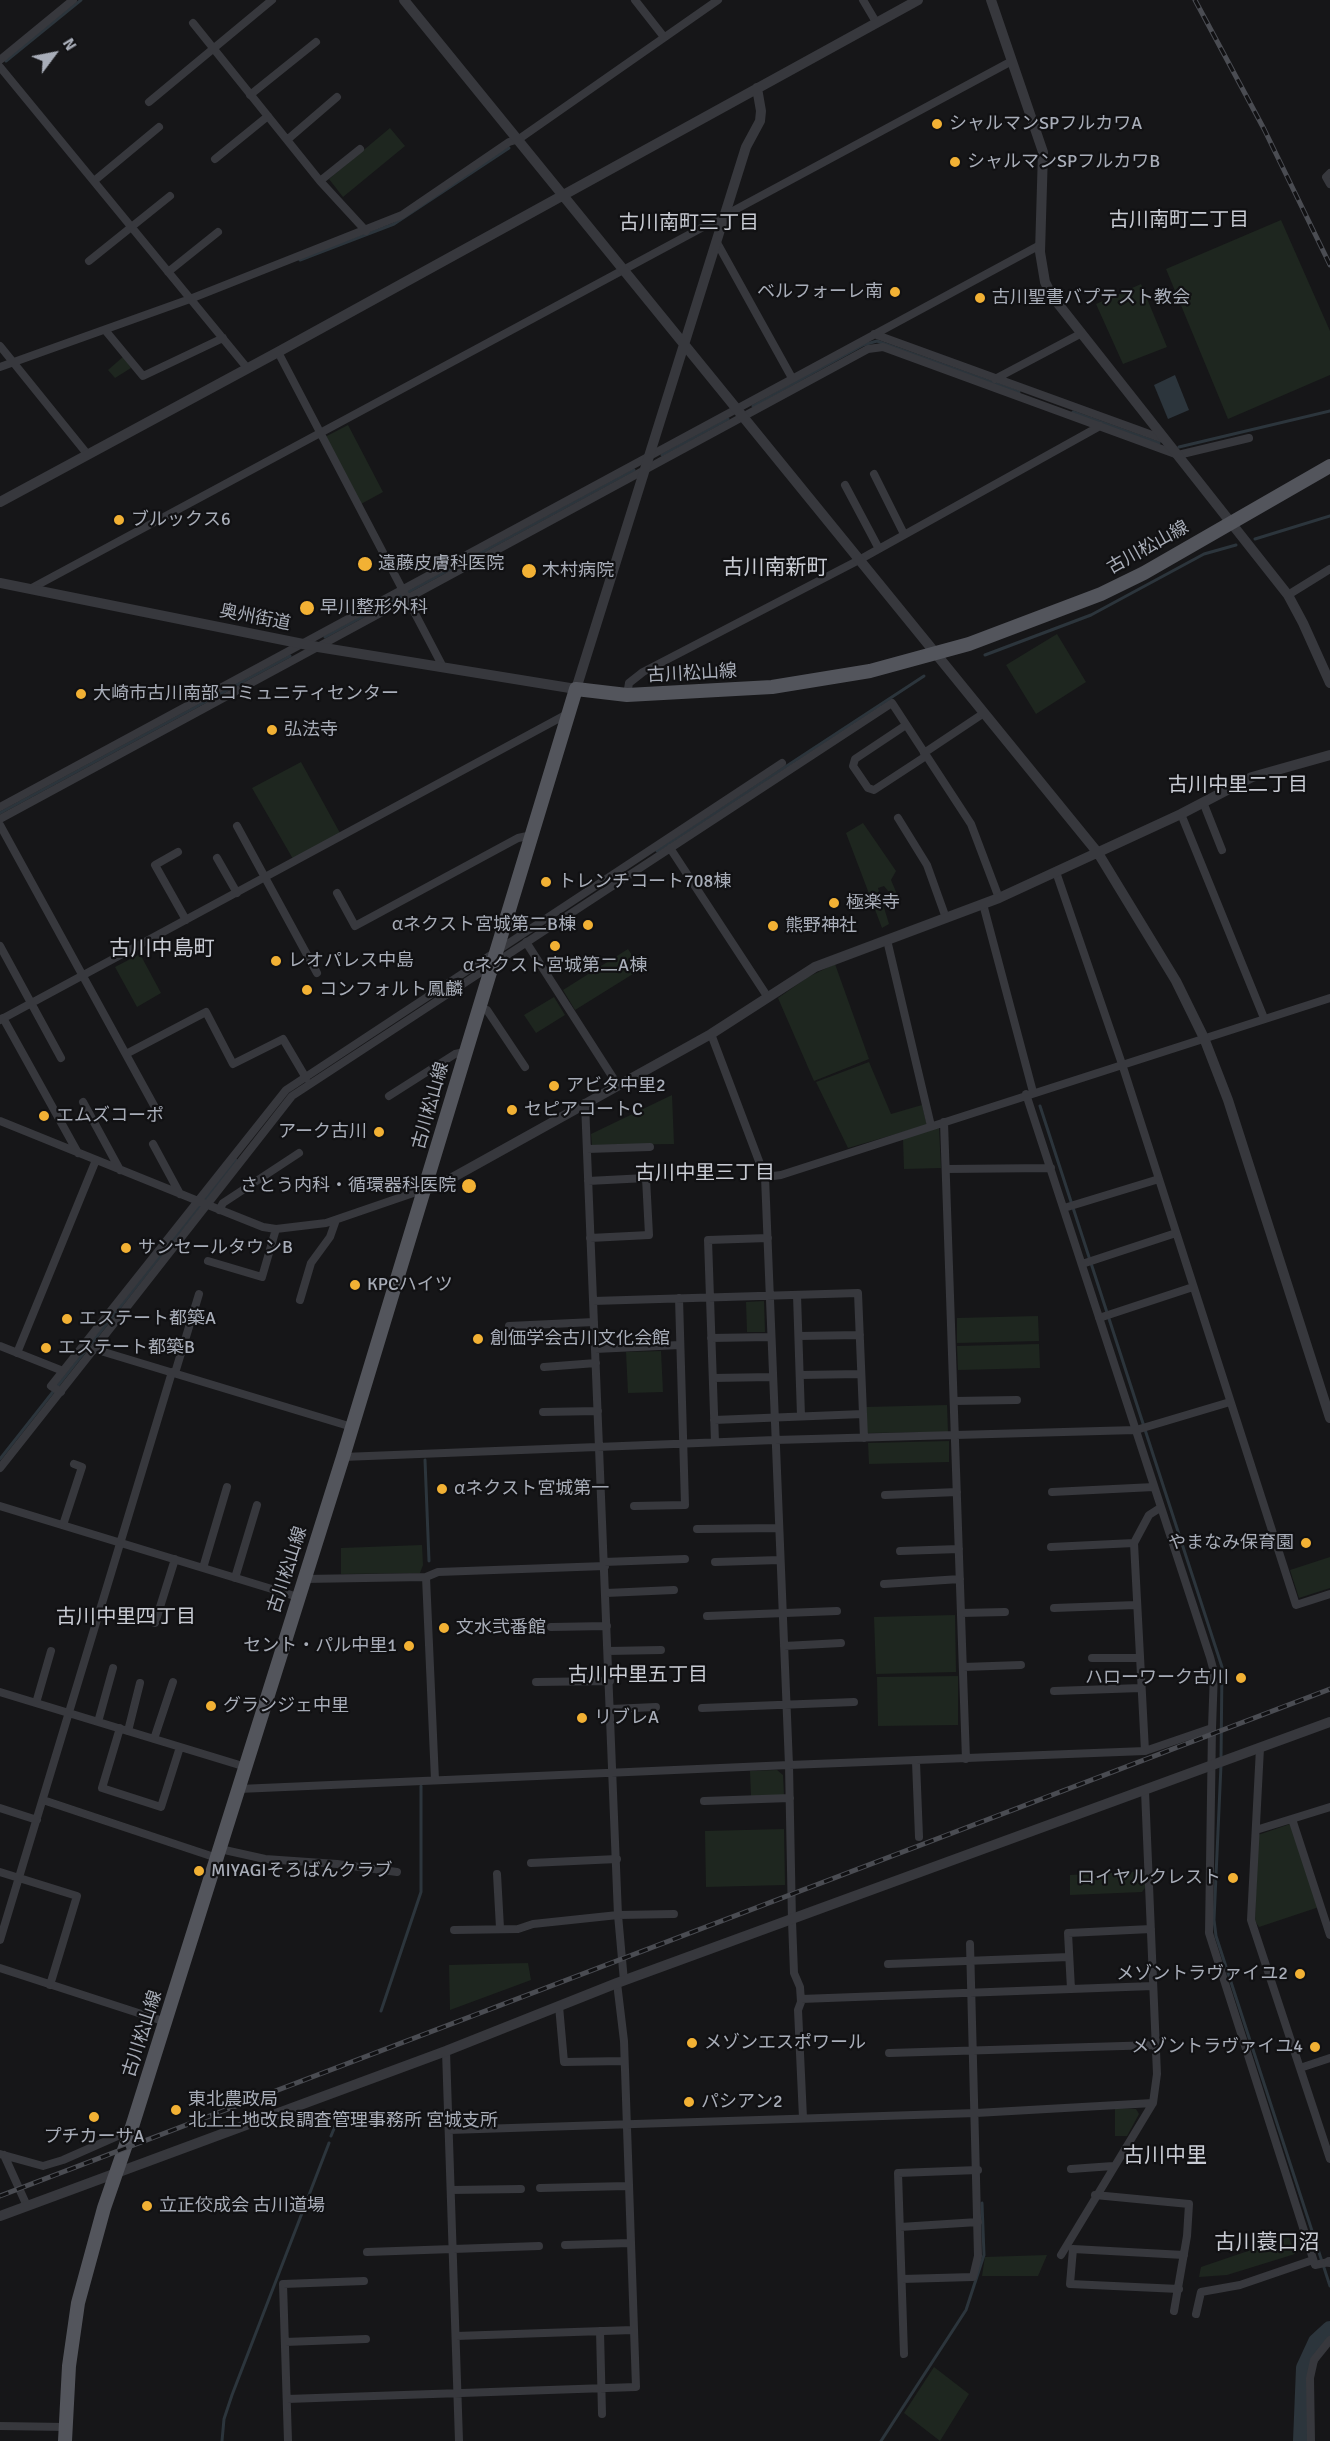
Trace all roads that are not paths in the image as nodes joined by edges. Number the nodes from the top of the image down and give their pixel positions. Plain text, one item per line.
1 (73, 0) edge
2 (272, 0) edge
3 (404, 0) edge
4 (635, 0) edge
5 (718, 0) edge
6 (863, 0) edge
7 (918, 0) edge
8 (991, 0) edge
9 (876, 22) junction
10 (193, 24) dead end
11 (664, 37) junction
12 (316, 42) dead end
13 (213, 49) junction
14 (0, 60) edge
15 (1010, 62) junction
16 (0, 67) edge
17 (757, 88) junction
18 (250, 95) junction
19 (337, 97) dead end
20 (149, 102) dead end
21 (268, 117) junction
22 (159, 127) dead end
23 (519, 139) junction
24 (286, 140) junction
25 (360, 149) dead end
26 (215, 159) dead end
27 (1330, 173) edge
28 (320, 181) junction
29 (94, 182) junction
30 (1330, 184) edge
31 (564, 194) junction
32 (170, 196) dead end
33 (724, 216) junction
34 (131, 227) junction
35 (366, 231) junction
36 (218, 232) dead end
37 (716, 242) junction
38 (1040, 245) junction
39 (89, 261) dead end
40 (625, 270) junction
41 (168, 272) junction
42 (190, 299) junction
43 (105, 330) junction
44 (1082, 333) junction
45 (874, 334) junction
46 (223, 338) junction
47 (684, 344) junction
48 (0, 346) edge
49 (278, 352) junction
50 (838, 359) junction
51 (13, 362) junction
52 (0, 367) edge
53 (248, 369) junction
54 (792, 378) junction
55 (994, 382) junction
56 (739, 413) junction
57 (1100, 426) junction
58 (321, 434) junction
59 (1249, 438) dead end
60 (1166, 440) junction
61 (87, 455) junction
62 (649, 455) junction
63 (1178, 455) junction
64 (1330, 466) edge
65 (644, 470) junction
66 (874, 474) dead end
67 (845, 485) dead end
68 (0, 502) edge
69 (1230, 522) junction
70 (904, 534) junction
71 (878, 547) junction
72 (859, 560) junction
73 (1330, 569) edge
74 (0, 583) edge
75 (30, 590) junction
76 (404, 594) junction
77 (1288, 595) junction
78 (300, 644) junction
79 (318, 647) junction
80 (934, 653) junction
81 (443, 668) junction
82 (1330, 683) edge
83 (576, 689) junction
84 (627, 695) junction
85 (194, 708) junction
86 (570, 713) junction
87 (984, 713) junction
88 (906, 724) junction
89 (925, 754) junction
90 (1330, 755) edge
91 (782, 763) dead end
92 (79, 770) junction
93 (1203, 802) junction
94 (0, 807) edge
95 (1181, 813) junction
96 (898, 818) dead end
97 (0, 819) edge
98 (0, 825) edge
99 (237, 826) dead end
100 (685, 832) junction
101 (532, 835) junction
102 (670, 848) junction
103 (1222, 850) dead end
104 (178, 852) dead end
105 (1098, 853) junction
106 (217, 858) dead end
107 (634, 866) junction
108 (1056, 872) junction
109 (265, 877) junction
110 (237, 892) junction
111 (337, 893) dead end
112 (999, 898) junction
113 (983, 904) junction
114 (946, 918) junction
115 (186, 920) junction
116 (542, 926) junction
117 (886, 940) junction
118 (526, 942) junction
119 (0, 946) edge
120 (496, 951) junction
121 (490, 966) junction
122 (317, 973) dead end
123 (82, 976) junction
124 (767, 996) junction
125 (1330, 998) edge
126 (31, 1003) junction
127 (478, 1006) junction
128 (1264, 1018) junction
129 (1, 1019) edge
130 (711, 1034) junction
131 (1204, 1038) junction
132 (465, 1052) junction
133 (126, 1054) junction
134 (61, 1058) dead end
135 (1122, 1064) junction
136 (525, 1068) dead end
137 (307, 1080) junction
138 (617, 1084) junction
139 (1030, 1093) junction
140 (389, 1096) dead end
141 (83, 1102) dead end
142 (585, 1103) junction
143 (157, 1111) dead end
144 (0, 1121) edge
145 (944, 1122) junction
146 (931, 1126) junction
147 (153, 1144) dead end
148 (650, 1147) dead end
149 (587, 1149) junction
150 (78, 1152) junction
151 (299, 1153) dead end
152 (96, 1160) junction
153 (1051, 1168) junction
154 (946, 1169) junction
155 (120, 1170) junction
156 (765, 1177) junction
157 (1159, 1179) junction
158 (588, 1181) junction
159 (426, 1189) junction
160 (180, 1194) junction
161 (202, 1203) junction
162 (1070, 1206) junction
163 (219, 1210) junction
164 (336, 1220) junction
165 (276, 1229) junction
166 (1176, 1233) junction
167 (591, 1238) junction
168 (768, 1238) junction
169 (208, 1261) dead end
170 (1088, 1262) junction
171 (1193, 1287) junction
172 (199, 1294) dead end
173 (797, 1295) junction
174 (770, 1296) junction
175 (710, 1298) junction
176 (679, 1299) junction
177 (300, 1300) dead end
178 (593, 1301) junction
179 (1105, 1316) junction
180 (594, 1322) junction
181 (509, 1326) dead end
182 (860, 1335) junction
183 (799, 1336) junction
184 (771, 1337) junction
185 (711, 1338) junction
186 (680, 1345) junction
187 (0, 1346) edge
188 (94, 1348) junction
189 (595, 1349) junction
190 (17, 1353) junction
191 (596, 1363) junction
192 (544, 1367) dead end
193 (63, 1371) junction
194 (173, 1372) junction
195 (861, 1374) junction
196 (800, 1375) junction
197 (773, 1377) junction
198 (713, 1378) junction
199 (57, 1390) junction
200 (1017, 1400) dead end
201 (954, 1401) junction
202 (1230, 1402) junction
203 (598, 1411) junction
204 (543, 1413) dead end
205 (863, 1414) junction
206 (801, 1416) junction
207 (775, 1417) junction
208 (1330, 1418) edge
209 (714, 1420) junction
210 (352, 1427) junction
211 (1141, 1429) junction
212 (955, 1435) junction
213 (864, 1437) junction
214 (776, 1440) junction
215 (715, 1442) junction
216 (683, 1443) junction
217 (599, 1448) junction
218 (343, 1457) junction
219 (74, 1464) dead end
220 (0, 1468) edge
221 (227, 1487) dead end
222 (1154, 1487) junction
223 (957, 1492) junction
224 (1052, 1492) dead end
225 (885, 1495) dead end
226 (257, 1505) dead end
227 (0, 1506) edge
228 (634, 1506) dead end
229 (1160, 1508) junction
230 (63, 1525) junction
231 (779, 1528) junction
232 (697, 1529) dead end
233 (122, 1543) junction
234 (1134, 1543) junction
235 (1051, 1547) dead end
236 (959, 1549) junction
237 (900, 1551) dead end
238 (175, 1559) junction
239 (686, 1559) dead end
240 (780, 1560) junction
241 (715, 1562) dead end
242 (604, 1564) junction
243 (203, 1568) junction
244 (426, 1577) junction
245 (235, 1578) junction
246 (304, 1579) junction
247 (960, 1579) junction
248 (884, 1584) dead end
249 (674, 1590) dead end
250 (606, 1593) junction
251 (1330, 1594) edge
252 (298, 1597) junction
253 (1137, 1605) junction
254 (1054, 1608) dead end
255 (837, 1611) dead end
256 (1005, 1612) dead end
257 (783, 1613) junction
258 (961, 1613) junction
259 (707, 1616) dead end
260 (155, 1623) dead end
261 (607, 1626) junction
262 (552, 1627) dead end
263 (841, 1643) dead end
264 (784, 1646) junction
265 (662, 1650) dead end
266 (608, 1651) junction
267 (51, 1652) dead end
268 (1092, 1658) dead end
269 (1140, 1658) junction
270 (1021, 1665) dead end
271 (963, 1667) junction
272 (113, 1668) dead end
273 (610, 1681) junction
274 (172, 1682) dead end
275 (536, 1682) dead end
276 (140, 1683) dead end
277 (1141, 1688) junction
278 (1054, 1690) dead end
279 (0, 1692) edge
280 (854, 1702) dead end
281 (36, 1703) junction
282 (786, 1705) junction
283 (656, 1707) dead end
284 (702, 1708) dead end
285 (611, 1709) junction
286 (69, 1713) junction
287 (98, 1722) junction
288 (1330, 1722) edge
289 (1212, 1728) junction
290 (124, 1730) junction
291 (154, 1739) junction
292 (180, 1747) junction
293 (1260, 1748) junction
294 (1145, 1751) junction
295 (966, 1760) junction
296 (916, 1762) junction
297 (1218, 1764) junction
298 (789, 1765) junction
299 (246, 1767) junction
300 (613, 1772) junction
301 (435, 1780) junction
302 (239, 1789) junction
303 (1145, 1791) junction
304 (790, 1798) junction
305 (43, 1800) junction
306 (704, 1801) dead end
307 (1330, 1807) edge
308 (0, 1808) edge
309 (1292, 1819) junction
310 (37, 1820) junction
311 (1256, 1830) junction
312 (919, 1837) dead end
313 (219, 1854) junction
314 (616, 1859) junction
315 (531, 1863) dead end
316 (0, 1872) edge
317 (397, 1872) dead end
318 (497, 1874) dead end
319 (19, 1878) junction
320 (674, 1914) dead end
321 (618, 1915) junction
322 (792, 1921) junction
323 (500, 1928) junction
324 (1151, 1929) junction
325 (454, 1930) dead end
326 (1330, 1935) edge
327 (0, 1940) edge
328 (970, 1944) dead end
329 (1069, 1957) junction
330 (970, 1961) junction
331 (888, 1964) dead end
332 (0, 1968) edge
333 (621, 1982) junction
334 (50, 1985) junction
335 (1153, 1986) junction
336 (1071, 1989) junction
337 (972, 1993) junction
338 (801, 1999) junction
339 (559, 2006) junction
340 (166, 2022) junction
341 (1156, 2045) junction
342 (974, 2050) junction
343 (446, 2051) junction
344 (889, 2053) dead end
345 (1330, 2058) edge
346 (624, 2061) junction
347 (1300, 2068) junction
348 (1153, 2103) junction
349 (976, 2113) junction
350 (803, 2118) junction
351 (626, 2124) junction
352 (131, 2130) junction
353 (449, 2130) junction
354 (2, 2155) edge
355 (1330, 2158) edge
356 (1113, 2166) junction
357 (1071, 2169) dead end
358 (978, 2170) junction
359 (115, 2174) junction
360 (628, 2186) junction
361 (521, 2188) dead end
362 (540, 2188) dead end
363 (451, 2190) junction
364 (1095, 2195) junction
365 (27, 2206) junction
366 (0, 2216) edge
367 (978, 2222) junction
368 (900, 2227) junction
369 (630, 2243) junction
370 (565, 2245) dead end
371 (539, 2246) dead end
372 (1070, 2247) junction
373 (453, 2249) junction
374 (368, 2252) dead end
375 (1061, 2254) dead end
376 (1184, 2255) junction
377 (1324, 2263) edge
378 (902, 2279) junction
379 (364, 2281) dead end
380 (1179, 2289) junction
381 (1174, 2311) dead end
382 (1196, 2314) dead end
383 (633, 2330) junction
384 (600, 2331) junction
385 (456, 2336) junction
386 (366, 2339) dead end
387 (1330, 2340) edge
388 (285, 2342) junction
389 (904, 2354) dead end
390 (602, 2389) junction
391 (458, 2394) junction
392 (287, 2399) junction
393 (602, 2414) dead end
394 (0, 2426) edge
395 (66, 2427) junction
396 (65, 2441) edge
397 (288, 2441) edge
398 (459, 2441) edge
399 (1311, 2441) edge

1 - 14 street
2 - 13 street
3 - 23 street
4 - 11 street
5 - 11 street
6 - 9 street
7 - 9 street
8 - 15 street
9 - 17 street
10 - 13 street
11 - 23 street
12 - 18 street
13 - 18 street
13 - 20 street
15 - 33 street
15 - 38 street
16 - 29 street
17 - 31 street
17 - 33 street
18 - 21 street
19 - 24 street
21 - 24 street
21 - 26 street
22 - 29 street
23 - 31 street
23 - 35 street
24 - 28 street
25 - 28 street
27 - 30 street
28 - 35 street
29 - 34 street
31 - 40 street
31 - 49 street
32 - 34 street
33 - 37 street
33 - 40 street
34 - 39 street
34 - 41 street
35 - 42 street
36 - 41 street
37 - 47 street
37 - 54 street
38 - 44 street
38 - 45 street
40 - 47 street
40 - 58 street
41 - 42 street
42 - 43 street
42 - 46 street
43 - 46 street
43 - 51 street
44 - 55 street
44 - 60 street
45 - 50 street
45 - 55 street
46 - 53 street
47 - 56 street
47 - 62 street
48 - 51 street
49 - 53 street
49 - 58 street
50 - 54 street
50 - 55 street
50 - 56 street
51 - 52 street
51 - 61 street
53 - 61 street
54 - 56 street
55 - 57 street
55 - 60 street
56 - 62 street
56 - 65 street
56 - 72 street
57 - 63 street
57 - 70 street
58 - 75 street
58 - 76 street
59 - 63 street
60 - 63 street
61 - 68 street
62 - 65 street
62 - 76 street
63 - 69 street
64 - 69 main road, 古川松山線
65 - 76 street
65 - 83 street
66 - 70 street
67 - 71 street
69 - 77 street
69 - 80 main road, 古川松山線
70 - 71 street
71 - 72 street
72 - 80 street
72 - 84 street
73 - 77 street
74 - 75 street, 奥州街道
75 - 78 street, 奥州街道
76 - 78 street
76 - 79 street
76 - 81 street
77 - 82 street
78 - 79 street, 奥州街道
78 - 85 street
79 - 81 street, 奥州街道
79 - 85 street
80 - 84 main road, 古川松山線
80 - 87 street
81 - 83 street, 奥州街道
83 - 84 main road, 古川松山線
83 - 86 main road, 古川松山線
85 - 92 street
86 - 101 main road, 古川松山線
86 - 109 street
87 - 89 street
87 - 105 street
88 - 89 street
88 - 89 street
88 - 100 street
89 - 112 street
90 - 93 street
91 - 100 street
92 - 94 street
92 - 97 street
93 - 95 street
93 - 103 street
95 - 105 street
95 - 128 street
96 - 114 street
98 - 123 street
99 - 109 street
100 - 102 street
100 - 107 street
101 - 111 street
101 - 120 main road, 古川松山線
102 - 107 street
102 - 124 street
104 - 115 street
105 - 108 street
105 - 131 street
106 - 110 street
107 - 116 street
108 - 112 street
108 - 135 street
109 - 110 street
109 - 122 street
110 - 115 street
112 - 113 street
113 - 114 street
113 - 139 street
114 - 117 street
115 - 123 street
116 - 118 street
116 - 120 street
117 - 124 street
117 - 146 street
118 - 121 street
118 - 138 street
119 - 126 street
120 - 121 main road, 古川松山線
120 - 137 street
121 - 127 main road, 古川松山線
121 - 137 street
123 - 126 street
123 - 133 street
124 - 130 street
125 - 128 street
126 - 129 street
126 - 134 street
127 - 132 main road, 古川松山線
127 - 136 street
128 - 131 street
129 - 150 street
130 - 138 street
130 - 156 street
131 - 135 street
131 - 208 street
132 - 140 street
132 - 159 main road, 古川松山線
133 - 137 street
133 - 143 street
135 - 139 street
135 - 157 street
137 - 161 street
138 - 142 street
139 - 145 street
139 - 153 street
141 - 155 street
142 - 149 street
142 - 159 street
144 - 150 street
145 - 146 street
145 - 154 street
146 - 156 street
147 - 160 street
148 - 149 street
149 - 158 street
150 - 152 street
151 - 163 street
152 - 155 street
152 - 190 street
153 - 154 street
153 - 162 street
154 - 201 street
155 - 160 street
156 - 168 street
157 - 162 street
157 - 166 street
158 - 167 street
158 - 167 street
159 - 164 street
159 - 210 main road, 古川松山線
160 - 161 street
161 - 163 street
161 - 188 street
161 - 193 street
162 - 170 street
163 - 165 street
164 - 165 street
164 - 177 street
165 - 169 street
166 - 170 street
166 - 171 street
167 - 178 street
168 - 174 street
168 - 175 street
170 - 179 street
171 - 179 street
171 - 202 street
172 - 194 street
173 - 174 street
173 - 182 street
173 - 183 street
174 - 175 street
174 - 184 street
175 - 176 street
175 - 185 street
176 - 178 street
176 - 186 street
178 - 180 street
179 - 211 street
180 - 181 street
180 - 189 street
182 - 183 street
182 - 195 street
183 - 196 street
184 - 185 street
184 - 197 street
185 - 198 street
186 - 189 street
186 - 216 street
187 - 190 street
188 - 194 street
188 - 199 street
189 - 191 street
190 - 193 street
191 - 192 street
191 - 203 street
193 - 199 street
194 - 210 street
194 - 233 street
195 - 196 street
195 - 205 street
196 - 206 street
197 - 198 street
197 - 207 street
198 - 209 street
199 - 220 street
200 - 201 street
201 - 212 street
202 - 211 street
202 - 251 street
203 - 204 street
203 - 217 street
205 - 206 street
205 - 213 street
206 - 207 street
207 - 209 street
207 - 214 street
209 - 215 street
210 - 218 main road, 古川松山線
211 - 212 street
211 - 222 street
212 - 213 street
212 - 223 street
213 - 214 street
214 - 215 street
214 - 231 street
215 - 216 street
216 - 217 street
216 - 228 street
217 - 218 street
217 - 242 street
218 - 246 main road, 古川松山線
219 - 230 street
221 - 243 street
222 - 224 street
222 - 229 street
223 - 225 street
223 - 236 street
226 - 245 street
227 - 230 street
229 - 234 street
229 - 289 street
230 - 233 street
231 - 232 street
231 - 240 street
233 - 238 street
233 - 286 street
234 - 235 street
234 - 253 street
236 - 237 street
236 - 247 street
238 - 243 street
238 - 260 street
239 - 242 street
240 - 241 street
240 - 257 street
242 - 244 street
242 - 250 street
243 - 245 street
244 - 246 street
244 - 301 street
245 - 252 street
246 - 252 main road, 古川松山線
247 - 248 street
247 - 258 street
249 - 250 street
250 - 261 street
252 - 299 main road, 古川松山線
253 - 254 street
253 - 269 street
255 - 257 street
256 - 258 street
257 - 259 street
257 - 264 street
258 - 271 street
261 - 262 street
261 - 266 street
263 - 264 street
264 - 282 street
265 - 266 street
266 - 273 street
267 - 281 street
268 - 269 street
269 - 277 street
270 - 271 street
271 - 295 street
272 - 287 street
273 - 275 street
273 - 285 street
274 - 291 street
276 - 290 street
277 - 278 street
277 - 294 street
279 - 281 street
280 - 282 street
281 - 286 street
282 - 284 street
282 - 298 street
283 - 285 street
285 - 300 street
286 - 287 street
286 - 305 street
287 - 290 street
288 - 293 street
289 - 294 street
289 - 297 street
290 - 291 street
290 - 292 street
291 - 292 street
292 - 299 street
293 - 297 street
293 - 311 street
294 - 295 street
295 - 296 street
296 - 298 street
296 - 312 street
297 - 303 street
297 - 377 street
298 - 300 street
298 - 304 street
299 - 302 main road, 古川松山線
300 - 301 street
300 - 314 street
301 - 302 street
302 - 313 main road, 古川松山線
303 - 322 street
303 - 324 street
304 - 306 street
304 - 322 street
305 - 310 street
305 - 313 street
307 - 309 street
308 - 310 street
309 - 311 street
309 - 326 street
310 - 319 street
311 - 347 street
313 - 317 street
313 - 340 main road, 古川松山線
314 - 315 street
314 - 321 street
316 - 319 street
318 - 323 street
319 - 327 street
319 - 334 street
320 - 321 street
321 - 323 street
321 - 333 street
322 - 333 street
322 - 338 street
323 - 325 street
324 - 329 street
324 - 335 street
328 - 330 street
329 - 330 street
329 - 336 street
330 - 331 street
330 - 337 street
332 - 334 street
333 - 339 street
333 - 346 street
334 - 340 street
335 - 336 street
335 - 341 street
336 - 337 street
337 - 338 street
337 - 342 street
338 - 350 street
339 - 343 street
339 - 346 street
340 - 352 main road, 古川松山線
341 - 342 street
341 - 348 street
342 - 344 street
342 - 349 street
343 - 353 street
343 - 359 street
345 - 347 street
346 - 351 street
347 - 355 street
348 - 349 street
348 - 356 street
349 - 350 street
349 - 358 street
350 - 351 street
351 - 353 street
351 - 360 street
352 - 354 street
352 - 359 main road, 古川松山線
353 - 363 street
354 - 365 street
356 - 357 street
356 - 364 street
358 - 367 street
358 - 368 street
359 - 365 street
359 - 395 main road, 古川松山線
360 - 362 street
360 - 369 street
361 - 363 street
363 - 373 street
364 - 372 street
364 - 376 street
365 - 366 street
367 - 368 street
367 - 378 street
368 - 378 street
369 - 370 street
369 - 383 street
371 - 373 street
372 - 375 street
372 - 376 street
372 - 380 street
373 - 374 street
373 - 385 street
376 - 380 street
377 - 382 street
378 - 389 street
379 - 388 street
380 - 381 street
383 - 384 street
383 - 390 street
384 - 385 street
384 - 390 street
385 - 391 street
386 - 388 street
387 - 399 street
388 - 392 street
390 - 391 street
390 - 393 street
391 - 392 street
391 - 398 street
392 - 397 street
394 - 395 street
395 - 396 main road, 古川松山線

